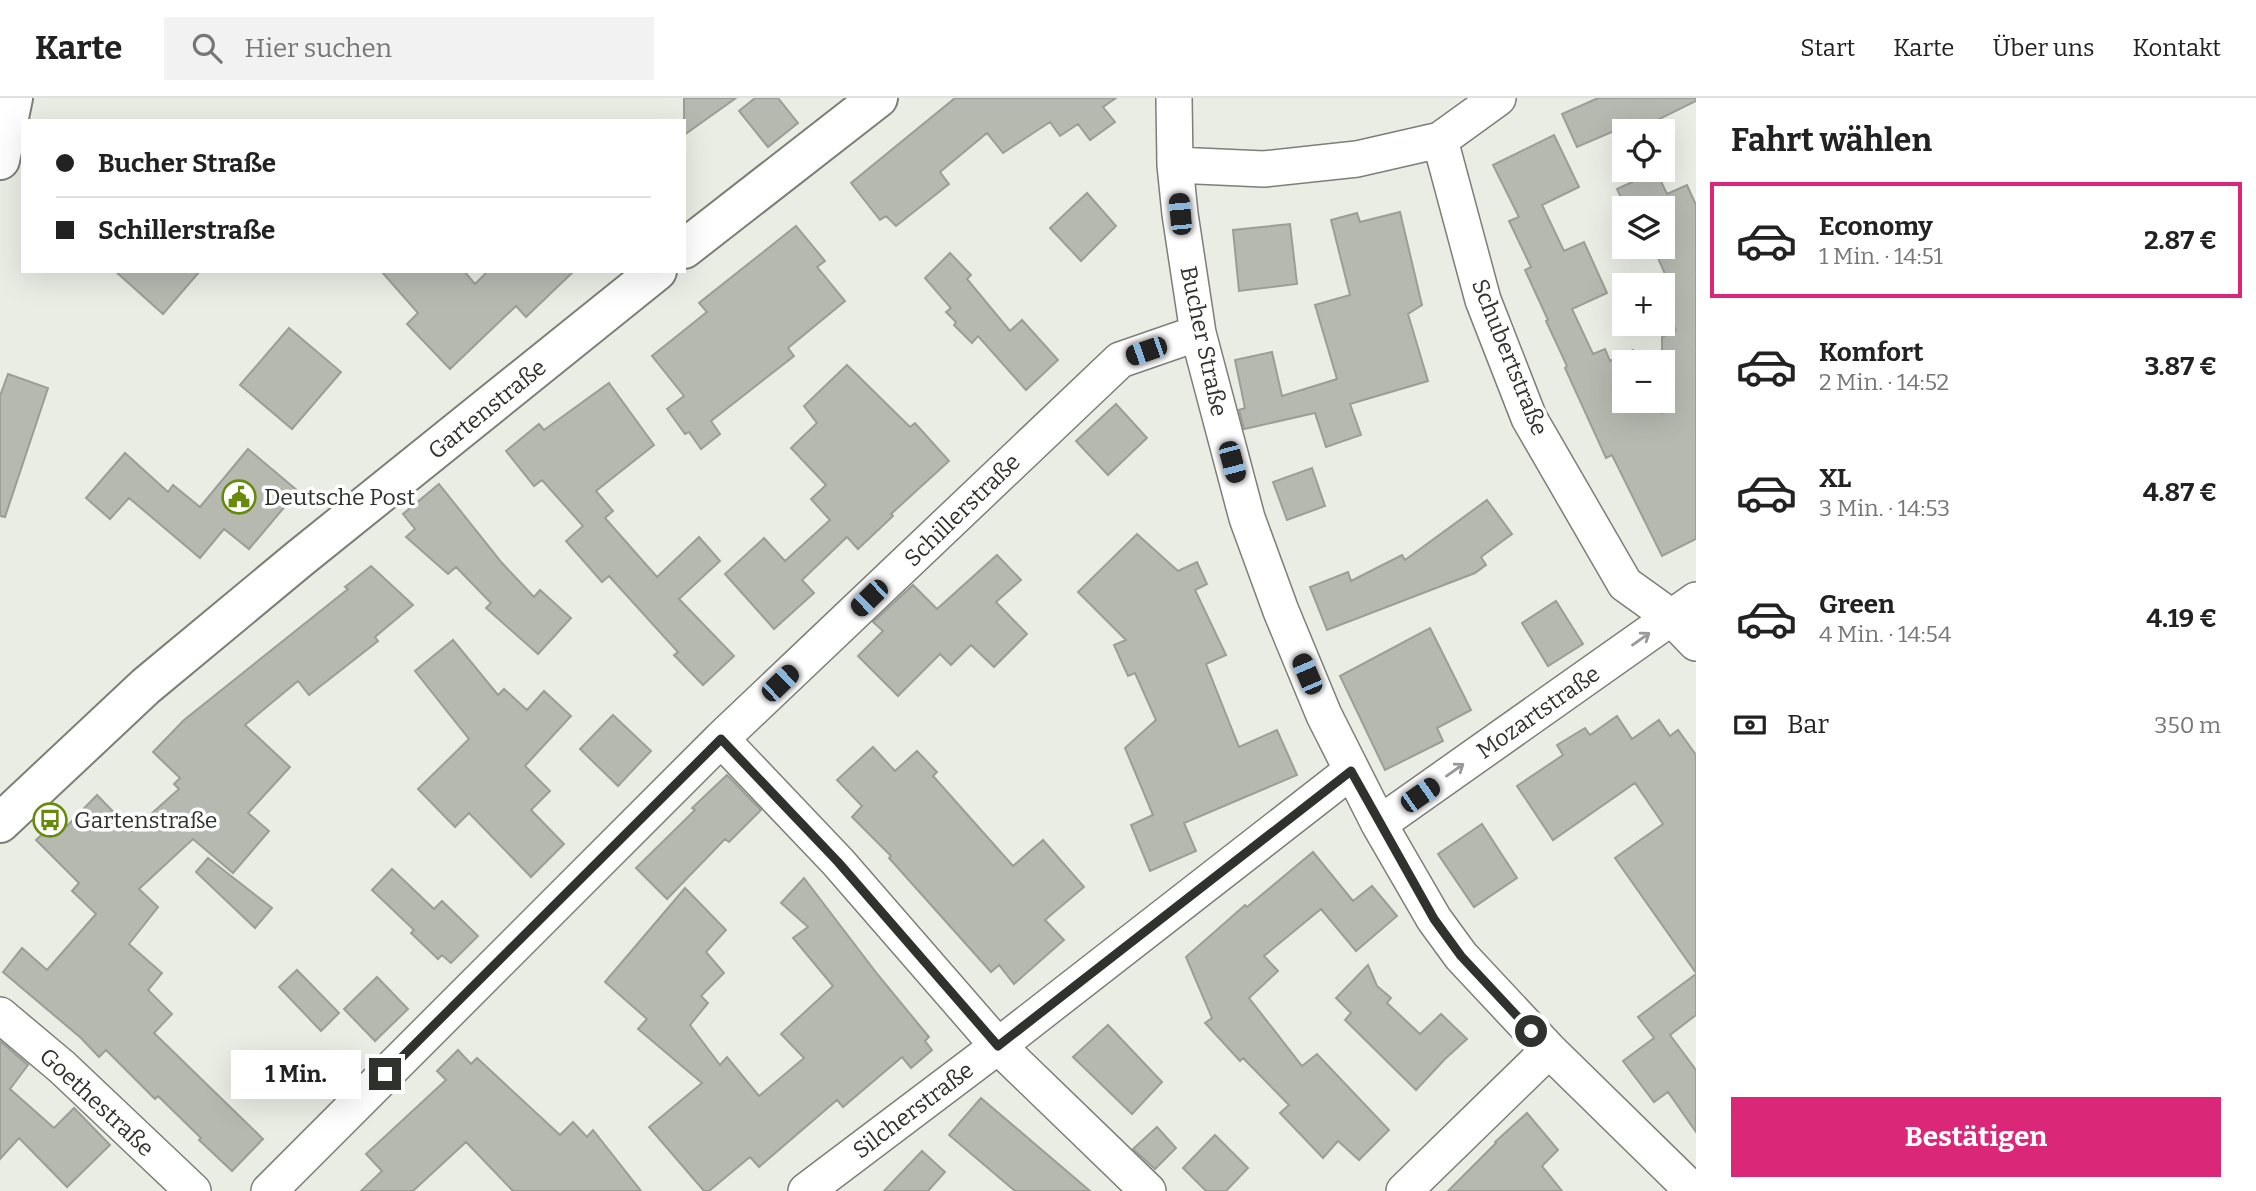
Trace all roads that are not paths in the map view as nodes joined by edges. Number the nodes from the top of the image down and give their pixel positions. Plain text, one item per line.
1 (13, 98) edge
2 (878, 98) edge
3 (1174, 98) edge
4 (1498, 98) edge
5 (1440, 140) junction
6 (0, 160) edge
7 (1175, 165) junction
8 (686, 247) edge
9 (655, 273) edge
10 (1198, 333) junction
11 (1683, 609) edge
12 (1696, 643) edge
13 (721, 739) junction
14 (1351, 771) junction
15 (0, 823) edge
16 (1379, 824) junction
17 (0, 1015) edge
18 (998, 1046) junction
19 (1549, 1050) junction
20 (193, 1191) edge
21 (270, 1191) edge
22 (806, 1191) edge
23 (1148, 1191) edge
24 (1404, 1191) edge
25 (1693, 1191) edge

1 - 6 main road
2 - 8 main road
3 - 7 street, Bucher Straße
4 - 5 street
5 - 7 street
5 - 11 street, Schubertstraße
7 - 10 street, Bucher Straße
9 - 15 main road, Gartenstraße
10 - 13 street, Schillerstraße
10 - 14 street, Bucher Straße
11 - 12 street, Schubertstraße
16 -> 11 street, Mozartstraße
13 - 18 street
13 - 21 street, Schillerstraße
14 - 16 street, Bucher Straße
14 - 18 street, Silcherstraße
16 - 19 street, Bucher Straße
17 - 20 street, Goethestraße
18 - 22 street, Silcherstraße
18 - 23 street
19 - 24 street
19 - 25 street, Bucher Straße

